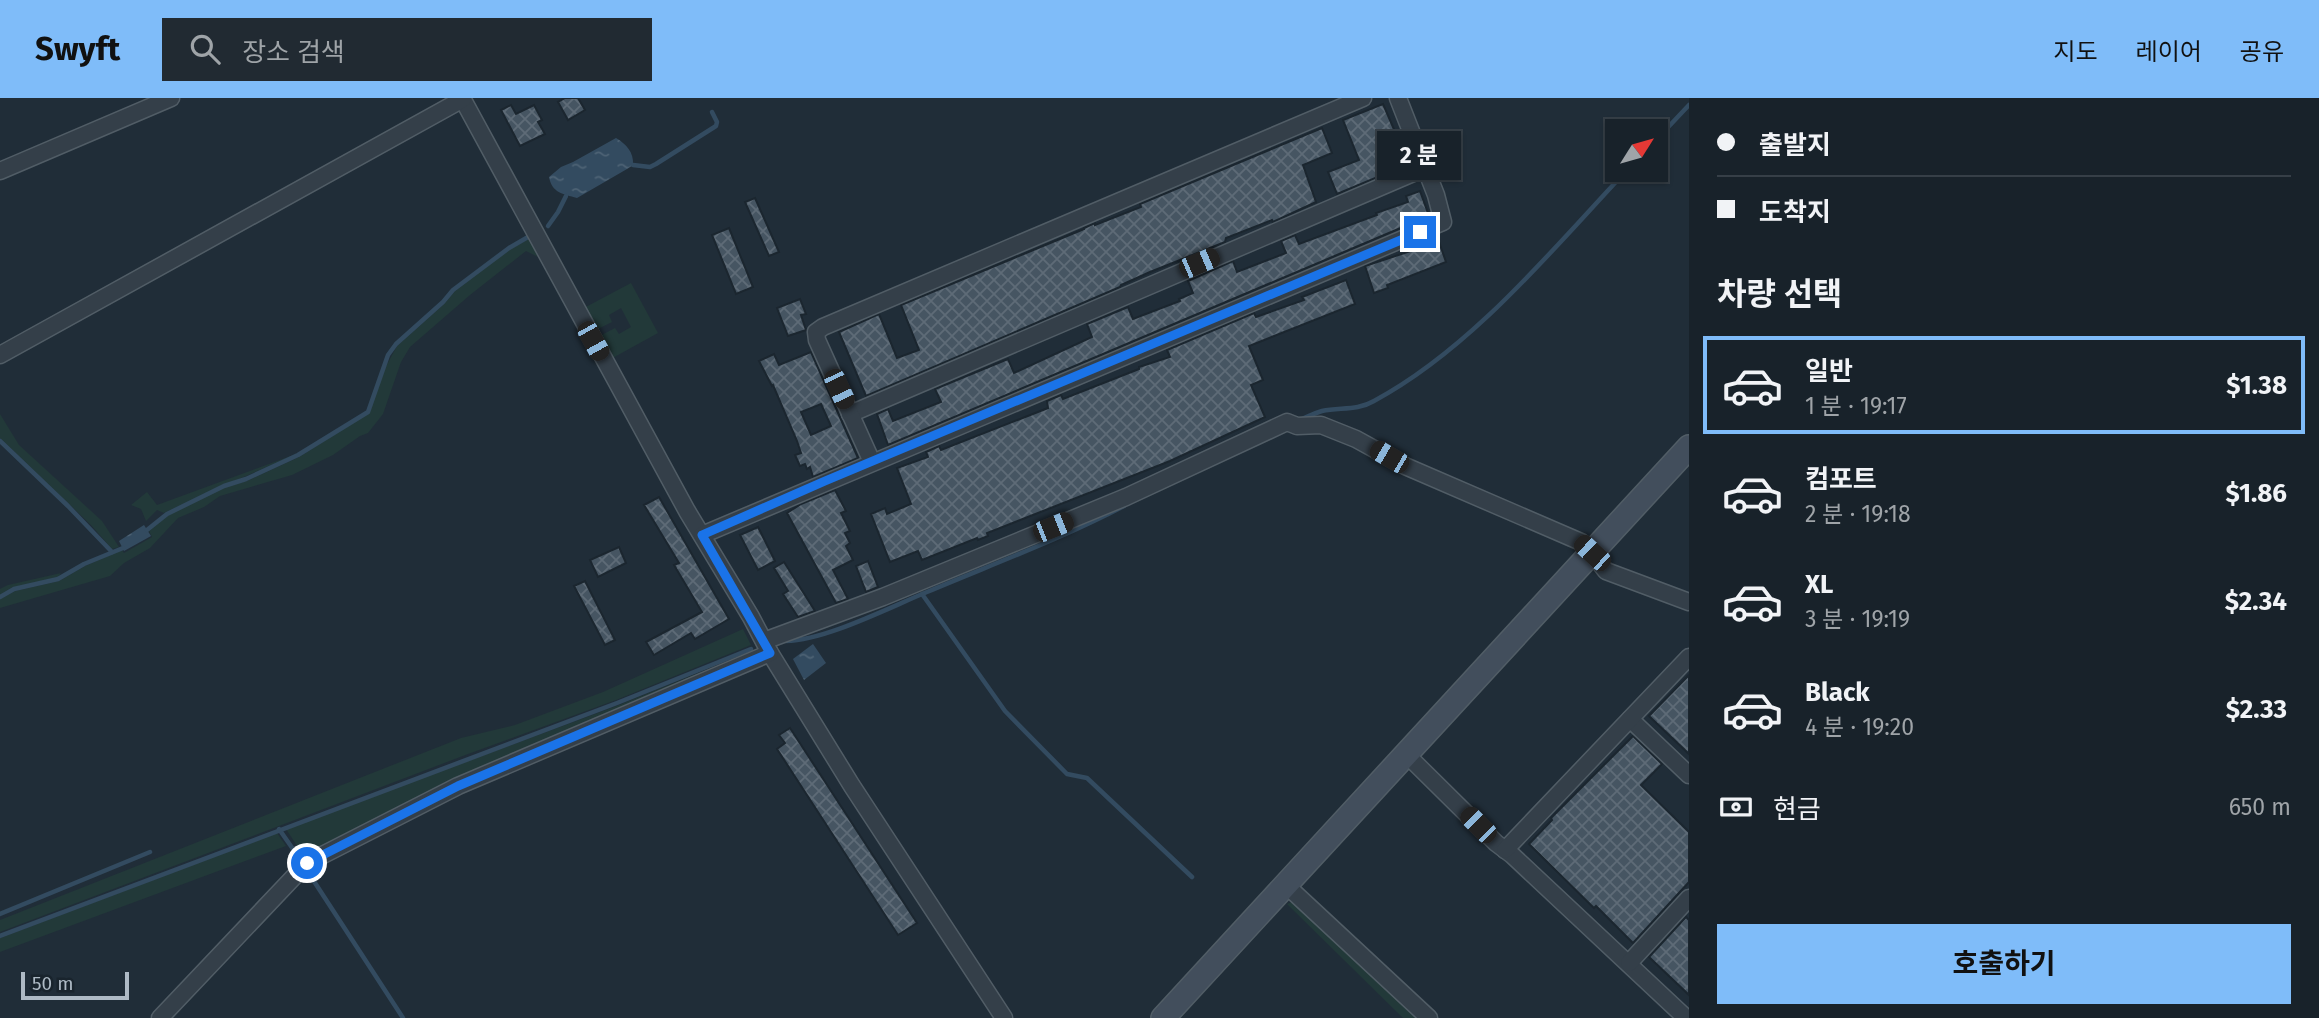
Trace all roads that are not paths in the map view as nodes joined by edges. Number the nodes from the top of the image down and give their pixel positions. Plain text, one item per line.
1 (171, 98) edge
2 (1363, 98) edge
3 (1398, 98) edge
4 (463, 99) edge
5 (1425, 168) junction
6 (0, 171) edge
7 (0, 355) edge
8 (850, 414) junction
9 (1689, 447) edge
10 (872, 462) junction
11 (702, 535) junction
12 (1592, 553) junction
13 (1689, 602) edge
14 (767, 647) junction
15 (1689, 657) edge
16 (1630, 719) junction
17 (1407, 755) junction
18 (1689, 775) edge
19 (1505, 850) junction
20 (1286, 886) junction
21 (1689, 898) edge
22 (1629, 962) junction
23 (160, 1018) edge
24 (1004, 1018) edge
25 (1163, 1018) edge
26 (1429, 1018) edge
27 (1686, 1018) edge

1 - 6 street
2 - 8 street
3 - 5 street
4 - 7 street
4 - 11 street
5 - 8 street
5 - 10 street
8 - 10 street
9 - 12 main road
10 - 11 street
11 - 14 street
12 - 13 street
12 - 14 street
12 - 17 main road
14 - 23 street
14 - 24 street
15 - 16 street
16 - 18 street
16 - 19 street
17 - 19 street
17 - 20 main road
19 - 22 street
20 - 25 main road
20 - 26 street
21 - 22 street
22 - 27 street

